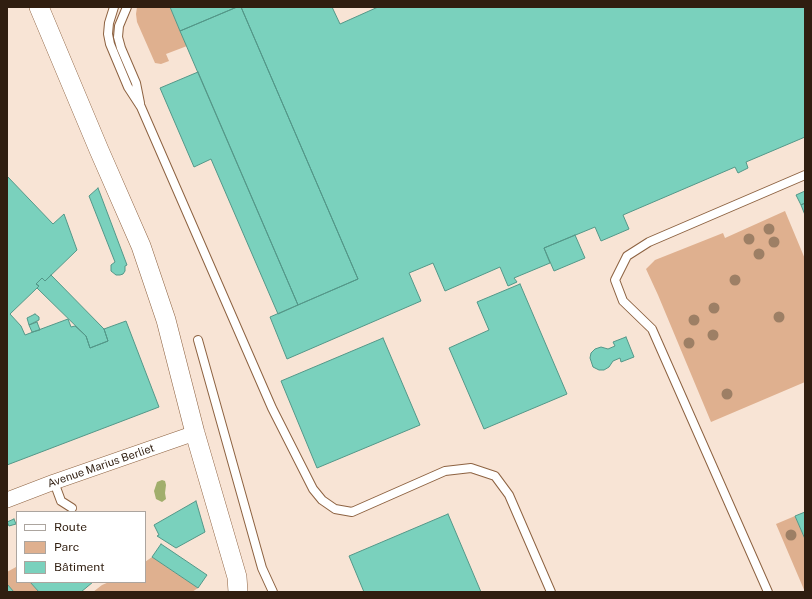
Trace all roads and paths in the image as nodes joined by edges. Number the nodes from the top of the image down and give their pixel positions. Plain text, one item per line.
1 (40, 7) edge
2 (114, 7) edge
3 (127, 7) edge
4 (141, 107) junction
5 (805, 175) edge
6 (198, 340) dead end
7 (195, 433) junction
8 (54, 482) junction
9 (7, 500) edge
10 (72, 508) dead end
11 (238, 592) edge
12 (273, 592) edge
13 (551, 592) edge
14 (768, 592) edge

1 - 7 street
2 - 4 lane
3 - 4 lane
4 - 13 lane
5 - 14 lane
6 - 12 lane
7 - 8 street, Avenue Marius Berliet
7 - 11 street
8 - 9 street, Avenue Marius Berliet
8 - 10 lane

